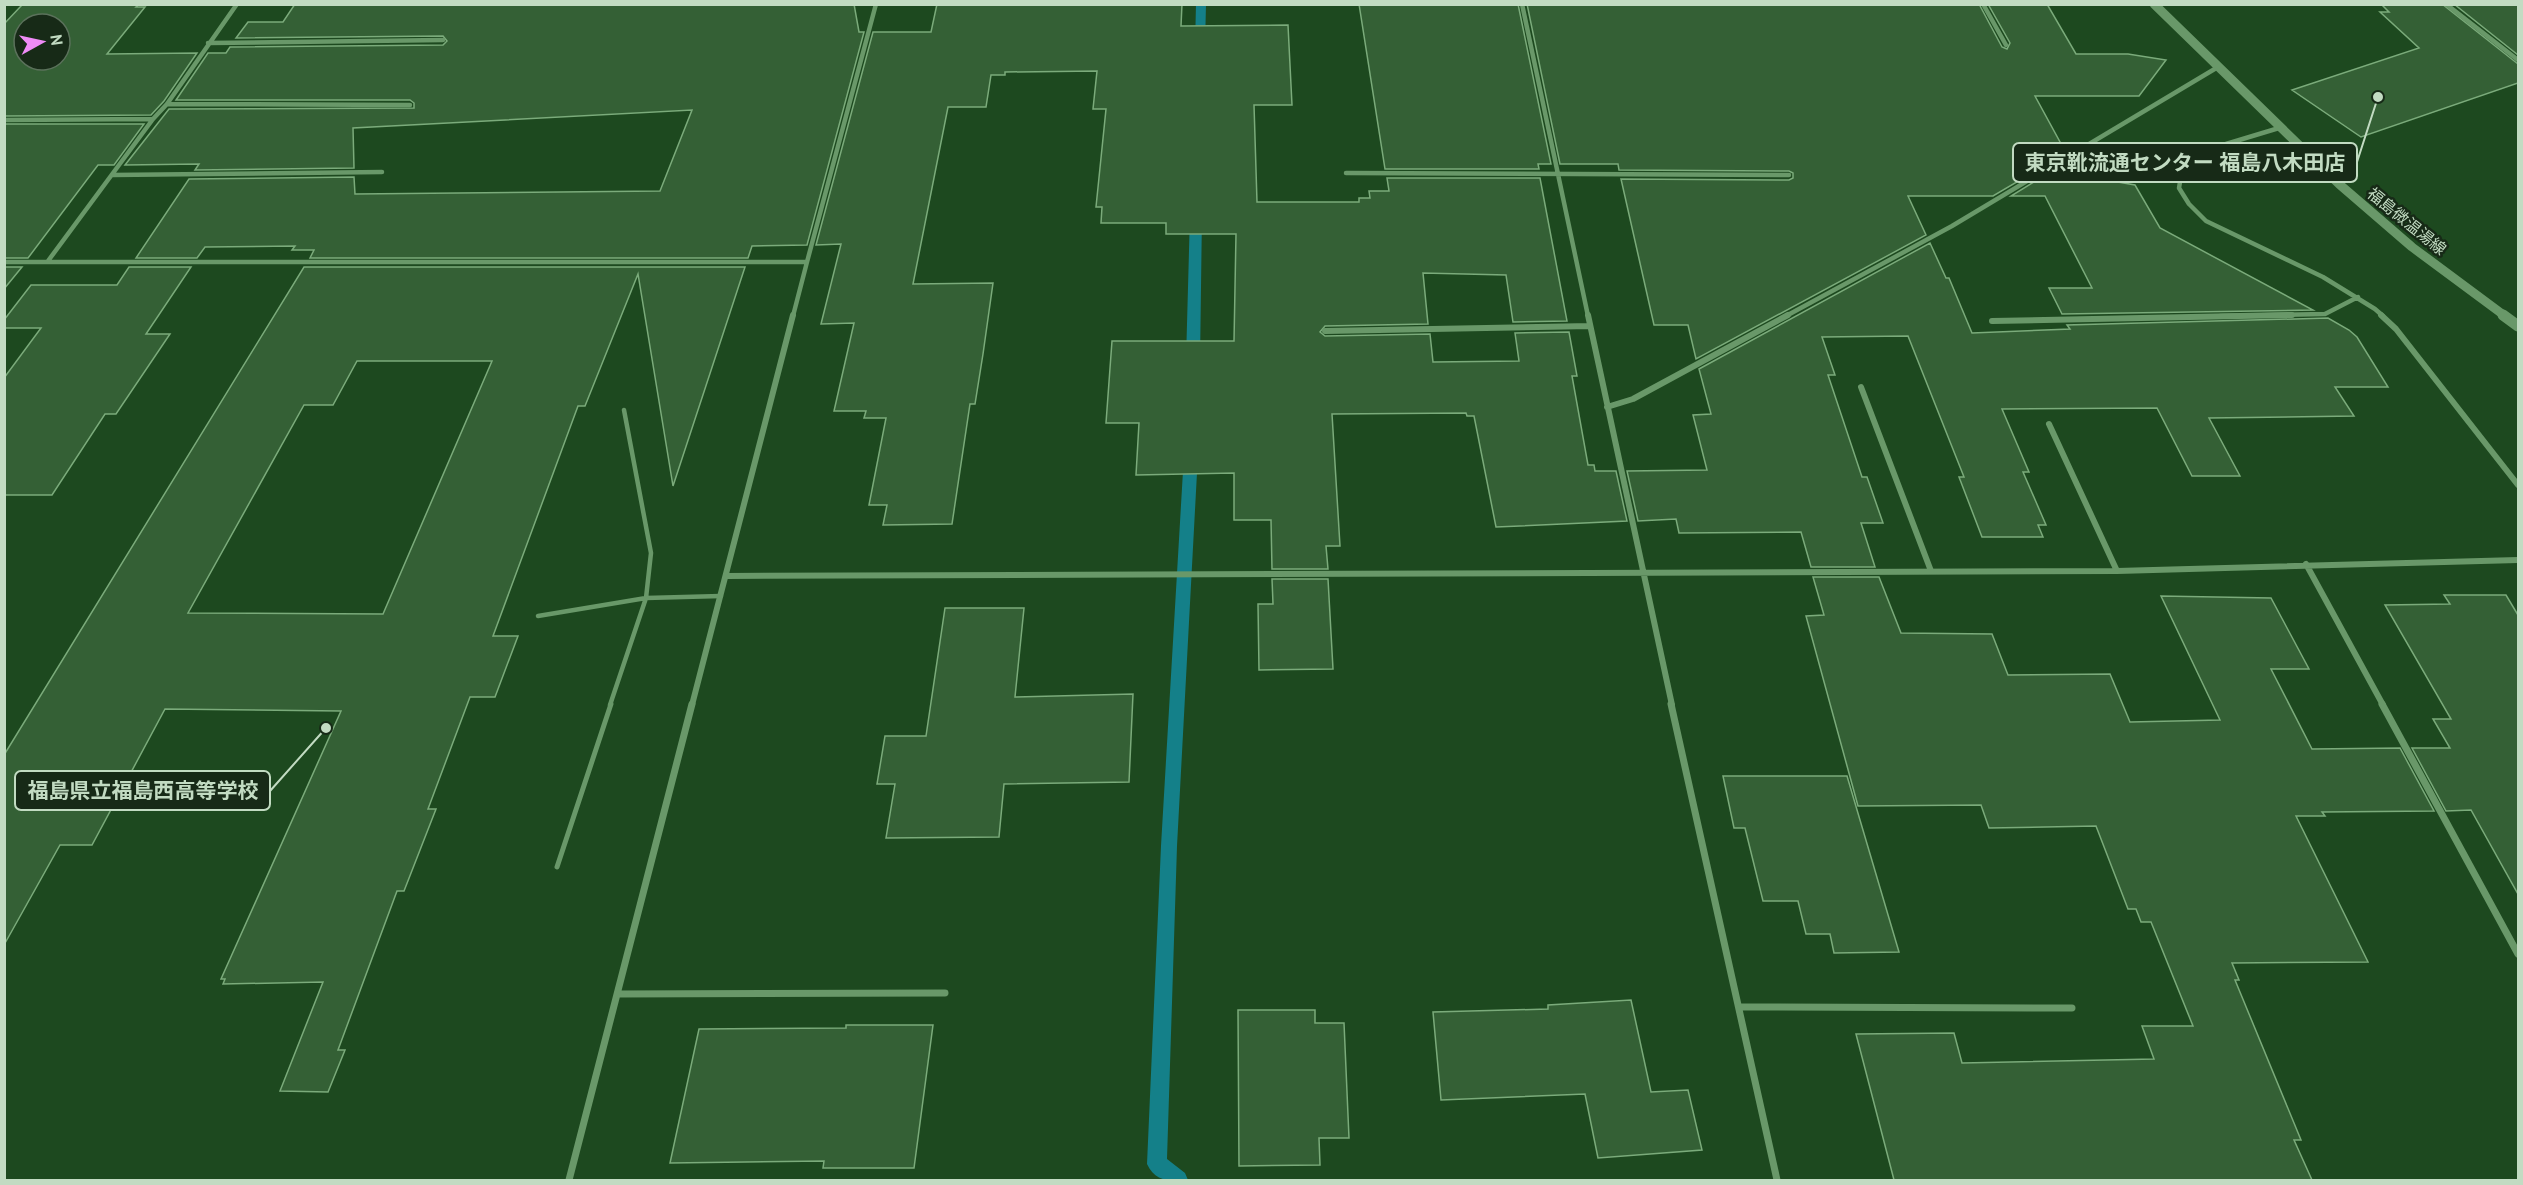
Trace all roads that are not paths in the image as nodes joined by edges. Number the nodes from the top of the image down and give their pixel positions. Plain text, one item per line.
1 (237, 4) edge
2 (876, 4) edge
3 (1522, 4) edge
4 (1983, 4) edge
5 (2154, 4) edge
6 (2446, 4) edge
7 (443, 40) dead end
8 (208, 43) junction
9 (2006, 45) dead end
10 (2518, 60) edge
11 (2218, 67) junction
12 (167, 104) junction
13 (410, 105) dead end
14 (153, 118) junction
15 (4, 120) edge
16 (2279, 128) junction
17 (382, 172) dead end
18 (1346, 173) dead end
19 (1558, 174) junction
20 (112, 175) junction
21 (1789, 176) dead end
22 (48, 261) junction
23 (4, 262) edge
24 (807, 262) junction
25 (2358, 297) junction
26 (1992, 321) dead end
27 (1590, 326) junction
28 (2518, 326) edge
29 (1325, 331) dead end
30 (1861, 387) dead end
31 (1607, 407) junction
32 (624, 410) dead end
33 (2049, 424) dead end
34 (2518, 485) edge
35 (2518, 560) edge
36 (2307, 564) junction
37 (1642, 571) junction
38 (1931, 571) junction
39 (2117, 571) junction
40 (727, 576) junction
41 (721, 596) junction
42 (646, 598) junction
43 (538, 616) dead end
44 (557, 867) dead end
45 (2518, 954) edge
46 (945, 993) dead end
47 (618, 994) junction
48 (1738, 1007) junction
49 (2072, 1008) dead end
50 (569, 1180) edge
51 (1777, 1180) edge

1 - 8 street
2 - 24 street
3 - 19 street
4 - 9 street
5 - 11 main road, 福島微温湯線
6 - 10 street
7 - 8 street
8 - 12 street
11 - 16 main road, 福島微温湯線
11 - 31 street
12 - 13 street
12 - 14 street
14 - 15 street
14 - 20 street
16 - 25 street
16 - 28 main road, 福島微温湯線
17 - 20 street
18 - 19 street
19 - 21 street
19 - 27 street
20 - 22 street
22 - 23 street
22 - 24 street
24 - 40 street
25 - 26 street
25 - 34 street
27 - 29 street
27 - 31 street
30 - 38 street
31 - 37 street
32 - 42 lane
33 - 39 street
35 - 36 street
36 - 39 street
36 - 45 street
37 - 38 street
37 - 40 street
37 - 48 street
38 - 39 street
40 - 41 street
41 - 42 lane
41 - 47 street
42 - 43 lane
42 - 44 lane
46 - 47 street
47 - 50 street
48 - 49 street
48 - 51 street

